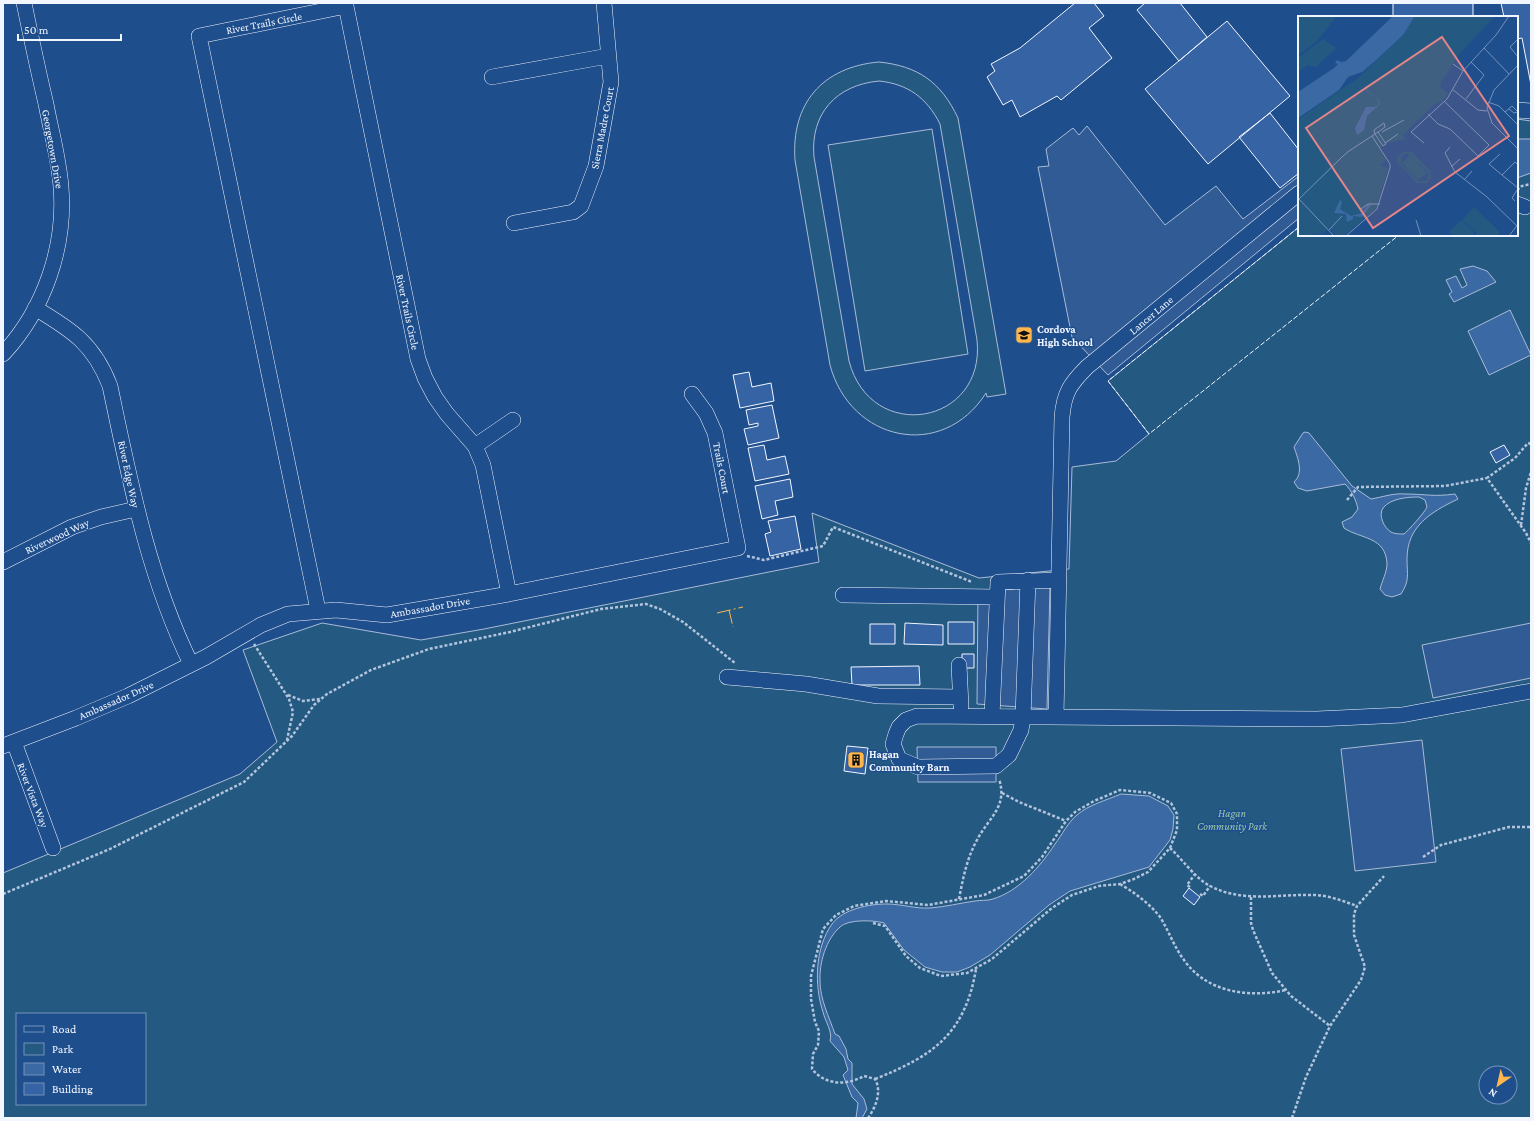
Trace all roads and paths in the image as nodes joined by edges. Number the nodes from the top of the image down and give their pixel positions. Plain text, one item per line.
1 (24, 3) edge
2 (604, 3) edge
3 (608, 56) junction
4 (492, 77) dead end
5 (1518, 110) edge
6 (1531, 111) edge
7 (1531, 184) edge
8 (1518, 189) edge
9 (1298, 194) edge
10 (514, 223) dead end
11 (35, 308) junction
12 (3, 354) edge
13 (692, 394) dead end
14 (513, 420) dead end
15 (1531, 444) edge
16 (475, 446) junction
17 (1531, 472) edge
18 (1487, 478) junction
19 (1347, 500) dead end
20 (136, 509) junction
21 (1521, 526) junction
22 (1531, 543) edge
23 (738, 548) junction
24 (3, 562) edge
25 (1028, 580) junction
26 (1058, 580) junction
27 (975, 583) dead end
28 (509, 594) junction
29 (843, 595) dead end
30 (997, 597) junction
31 (318, 610) junction
32 (248, 633) junction
33 (191, 664) junction
34 (960, 666) dead end
35 (727, 677) dead end
36 (758, 680) junction
37 (1531, 691) edge
38 (287, 695) junction
39 (960, 697) junction
40 (321, 699) junction
41 (961, 716) junction
42 (992, 716) junction
43 (1023, 717) junction
44 (1056, 717) junction
45 (287, 740) junction
46 (9, 744) edge
47 (1066, 821) junction
48 (1531, 827) edge
49 (53, 848) dead end
50 (1170, 848) junction
51 (1423, 857) dead end
52 (1195, 874) junction
53 (1384, 876) dead end
54 (1120, 884) junction
55 (1210, 886) junction
56 (1190, 887) dead end
57 (3, 894) edge
58 (1200, 894) dead end
59 (1251, 897) junction
60 (959, 899) junction
61 (1357, 906) junction
62 (873, 923) dead end
63 (976, 968) junction
64 (1286, 990) junction
65 (1330, 1026) junction
66 (875, 1079) junction
67 (868, 1118) edge
68 (1292, 1118) edge

1 - 11 street, Georgetown Drive
2 - 3 street, Sierra Madre Court
3 - 4 street
3 - 10 street, Sierra Madre Court
5 - 6 street
7 - 8 path
9 - 26 street, Lancer Lane
11 - 12 street, Georgetown Drive
11 - 20 street, River Edge Way
13 - 23 street, Trails Court
14 - 16 street
15 - 18 path
16 - 28 street, River Trails Circle
16 - 31 street, River Trails Circle
17 - 21 path
18 - 19 path
18 - 21 path
20 - 24 street, Riverwood Way
20 - 33 street, River Edge Way
21 - 22 path
23 - 27 path
23 - 28 street, Ambassador Drive
25 - 26 street
25 - 30 street
25 - 43 street
26 - 44 street, Lancer Lane
28 - 31 street, Ambassador Drive
29 - 30 street
30 - 42 street
31 - 32 street, Ambassador Drive
32 - 33 street, Ambassador Drive
32 - 38 path
33 - 46 street, Ambassador Drive
34 - 39 street
35 - 36 street
36 - 39 street
36 - 40 path
37 - 44 street
38 - 40 path
38 - 45 path
39 - 41 street
40 - 45 path
41 - 42 street
41 - 43 street
42 - 43 street
43 - 44 street
45 - 57 path
46 - 49 street, River Vista Way
47 - 50 path
47 - 60 path
47 - 60 path
48 - 51 path
50 - 52 path
50 - 54 path
52 - 55 path
52 - 56 path
53 - 61 path
54 - 63 path
54 - 64 path
55 - 58 path
55 - 59 path
59 - 61 path
59 - 64 path
60 - 66 path
61 - 65 path
62 - 63 path
63 - 66 path
64 - 65 path
65 - 68 path
66 - 67 path

